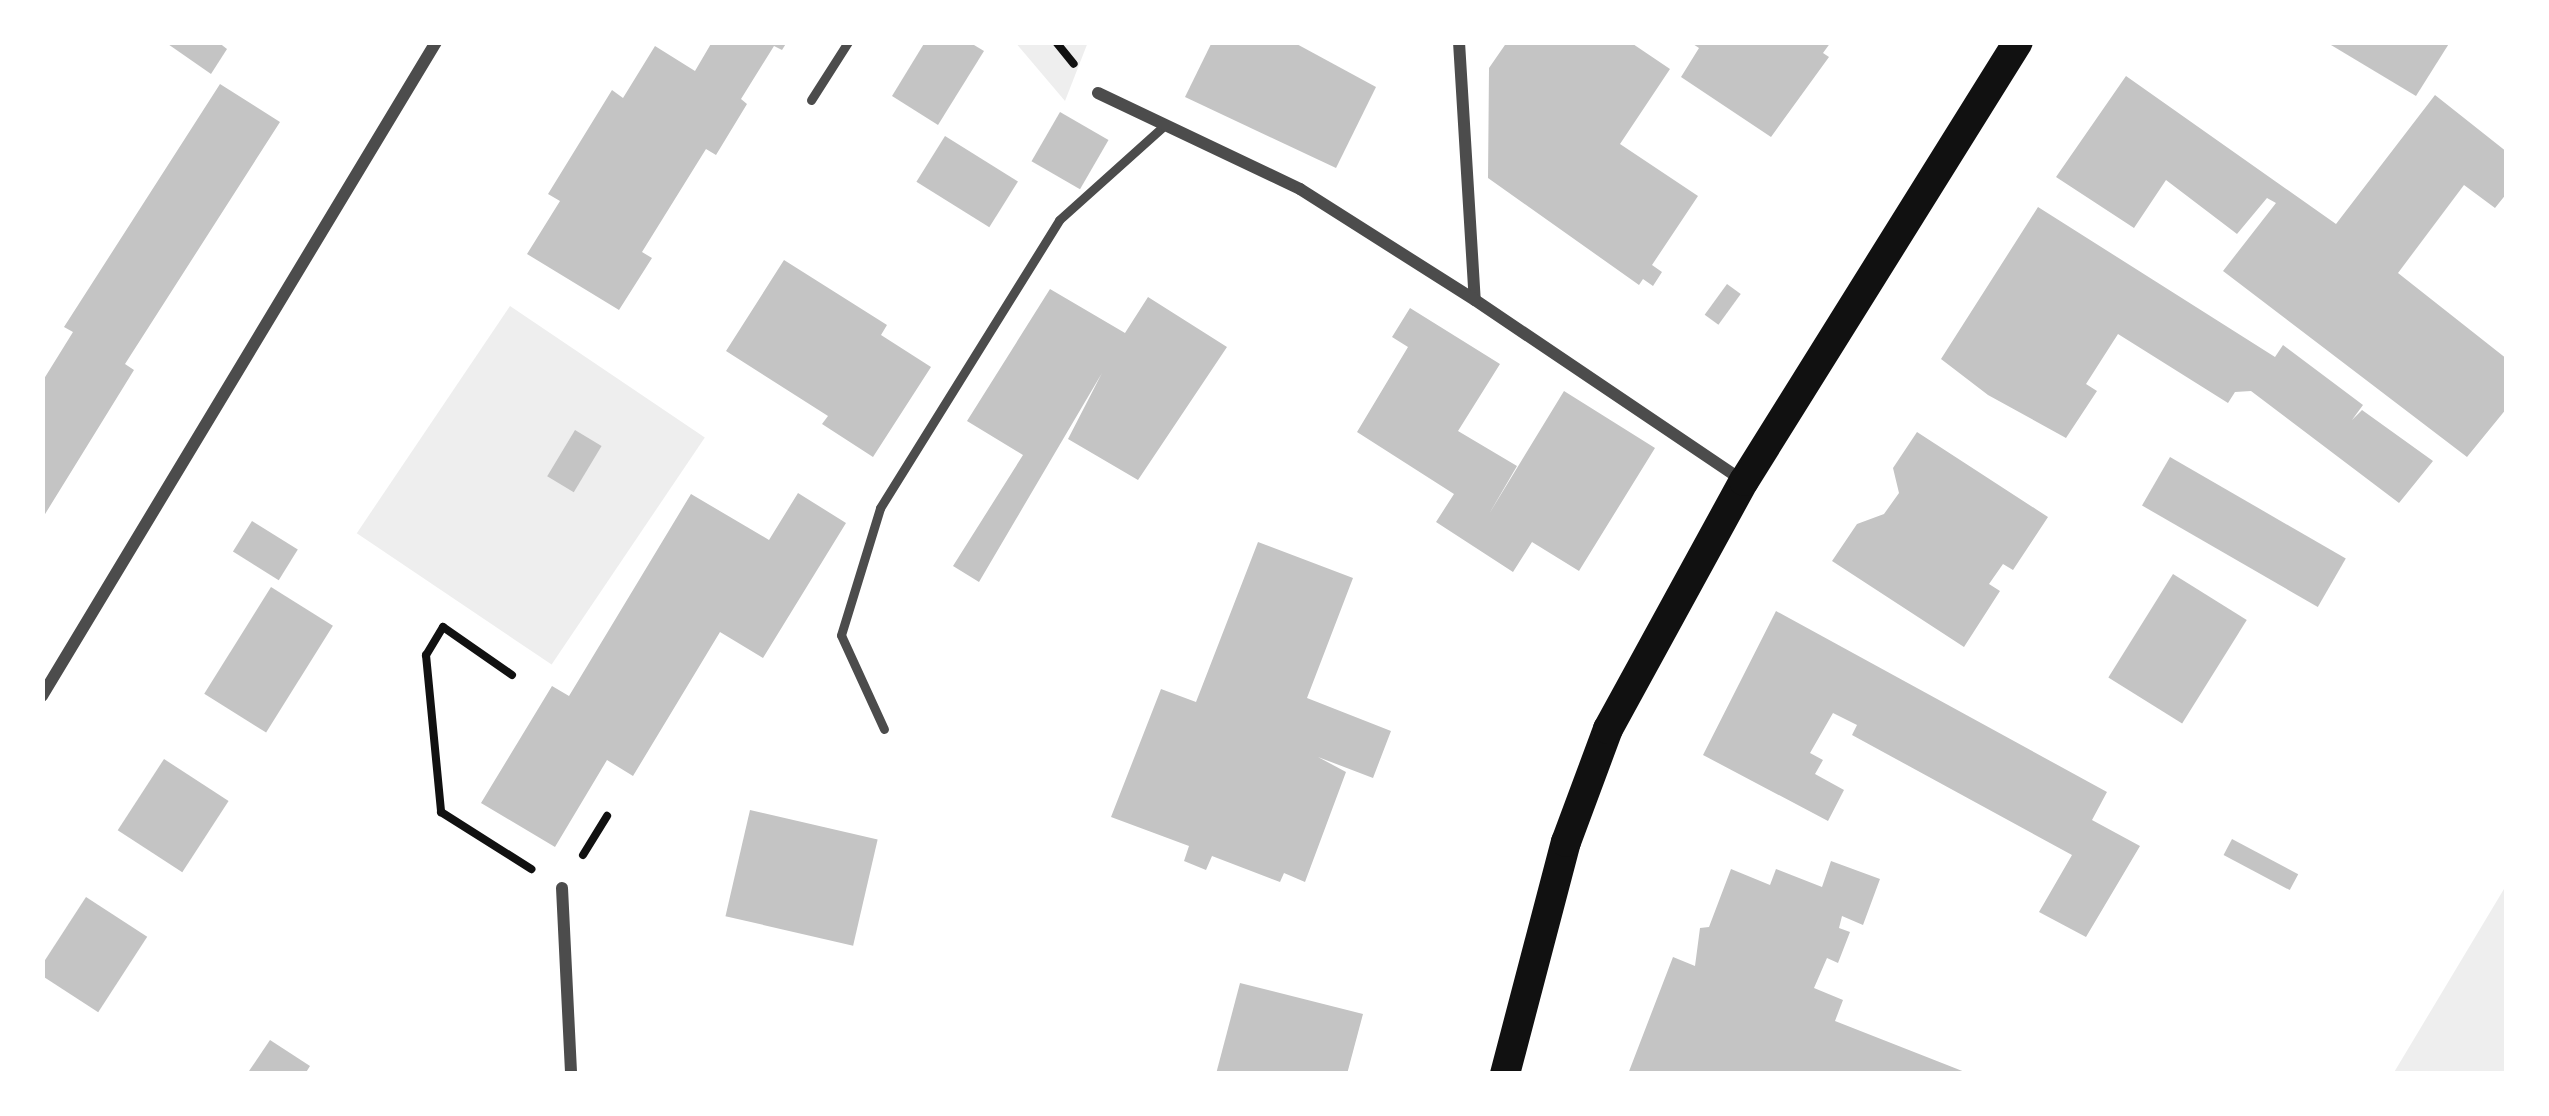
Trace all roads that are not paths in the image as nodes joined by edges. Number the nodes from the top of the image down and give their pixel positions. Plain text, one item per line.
1 (436, 42) edge
2 (848, 42) edge
3 (1459, 42) edge
4 (2018, 42) edge
5 (1098, 93) dead end
6 (812, 100) dead end
7 (1166, 125) junction
8 (1475, 300) junction
9 (1744, 481) junction
10 (42, 697) edge
11 (884, 729) dead end
12 (562, 888) road end
13 (571, 1074) edge
14 (1505, 1074) edge

1 - 10 street
2 - 6 lane
3 - 8 street
4 - 9 main road
5 - 7 street
7 - 8 street
7 - 11 lane
8 - 9 street
9 - 14 main road
12 - 13 street

